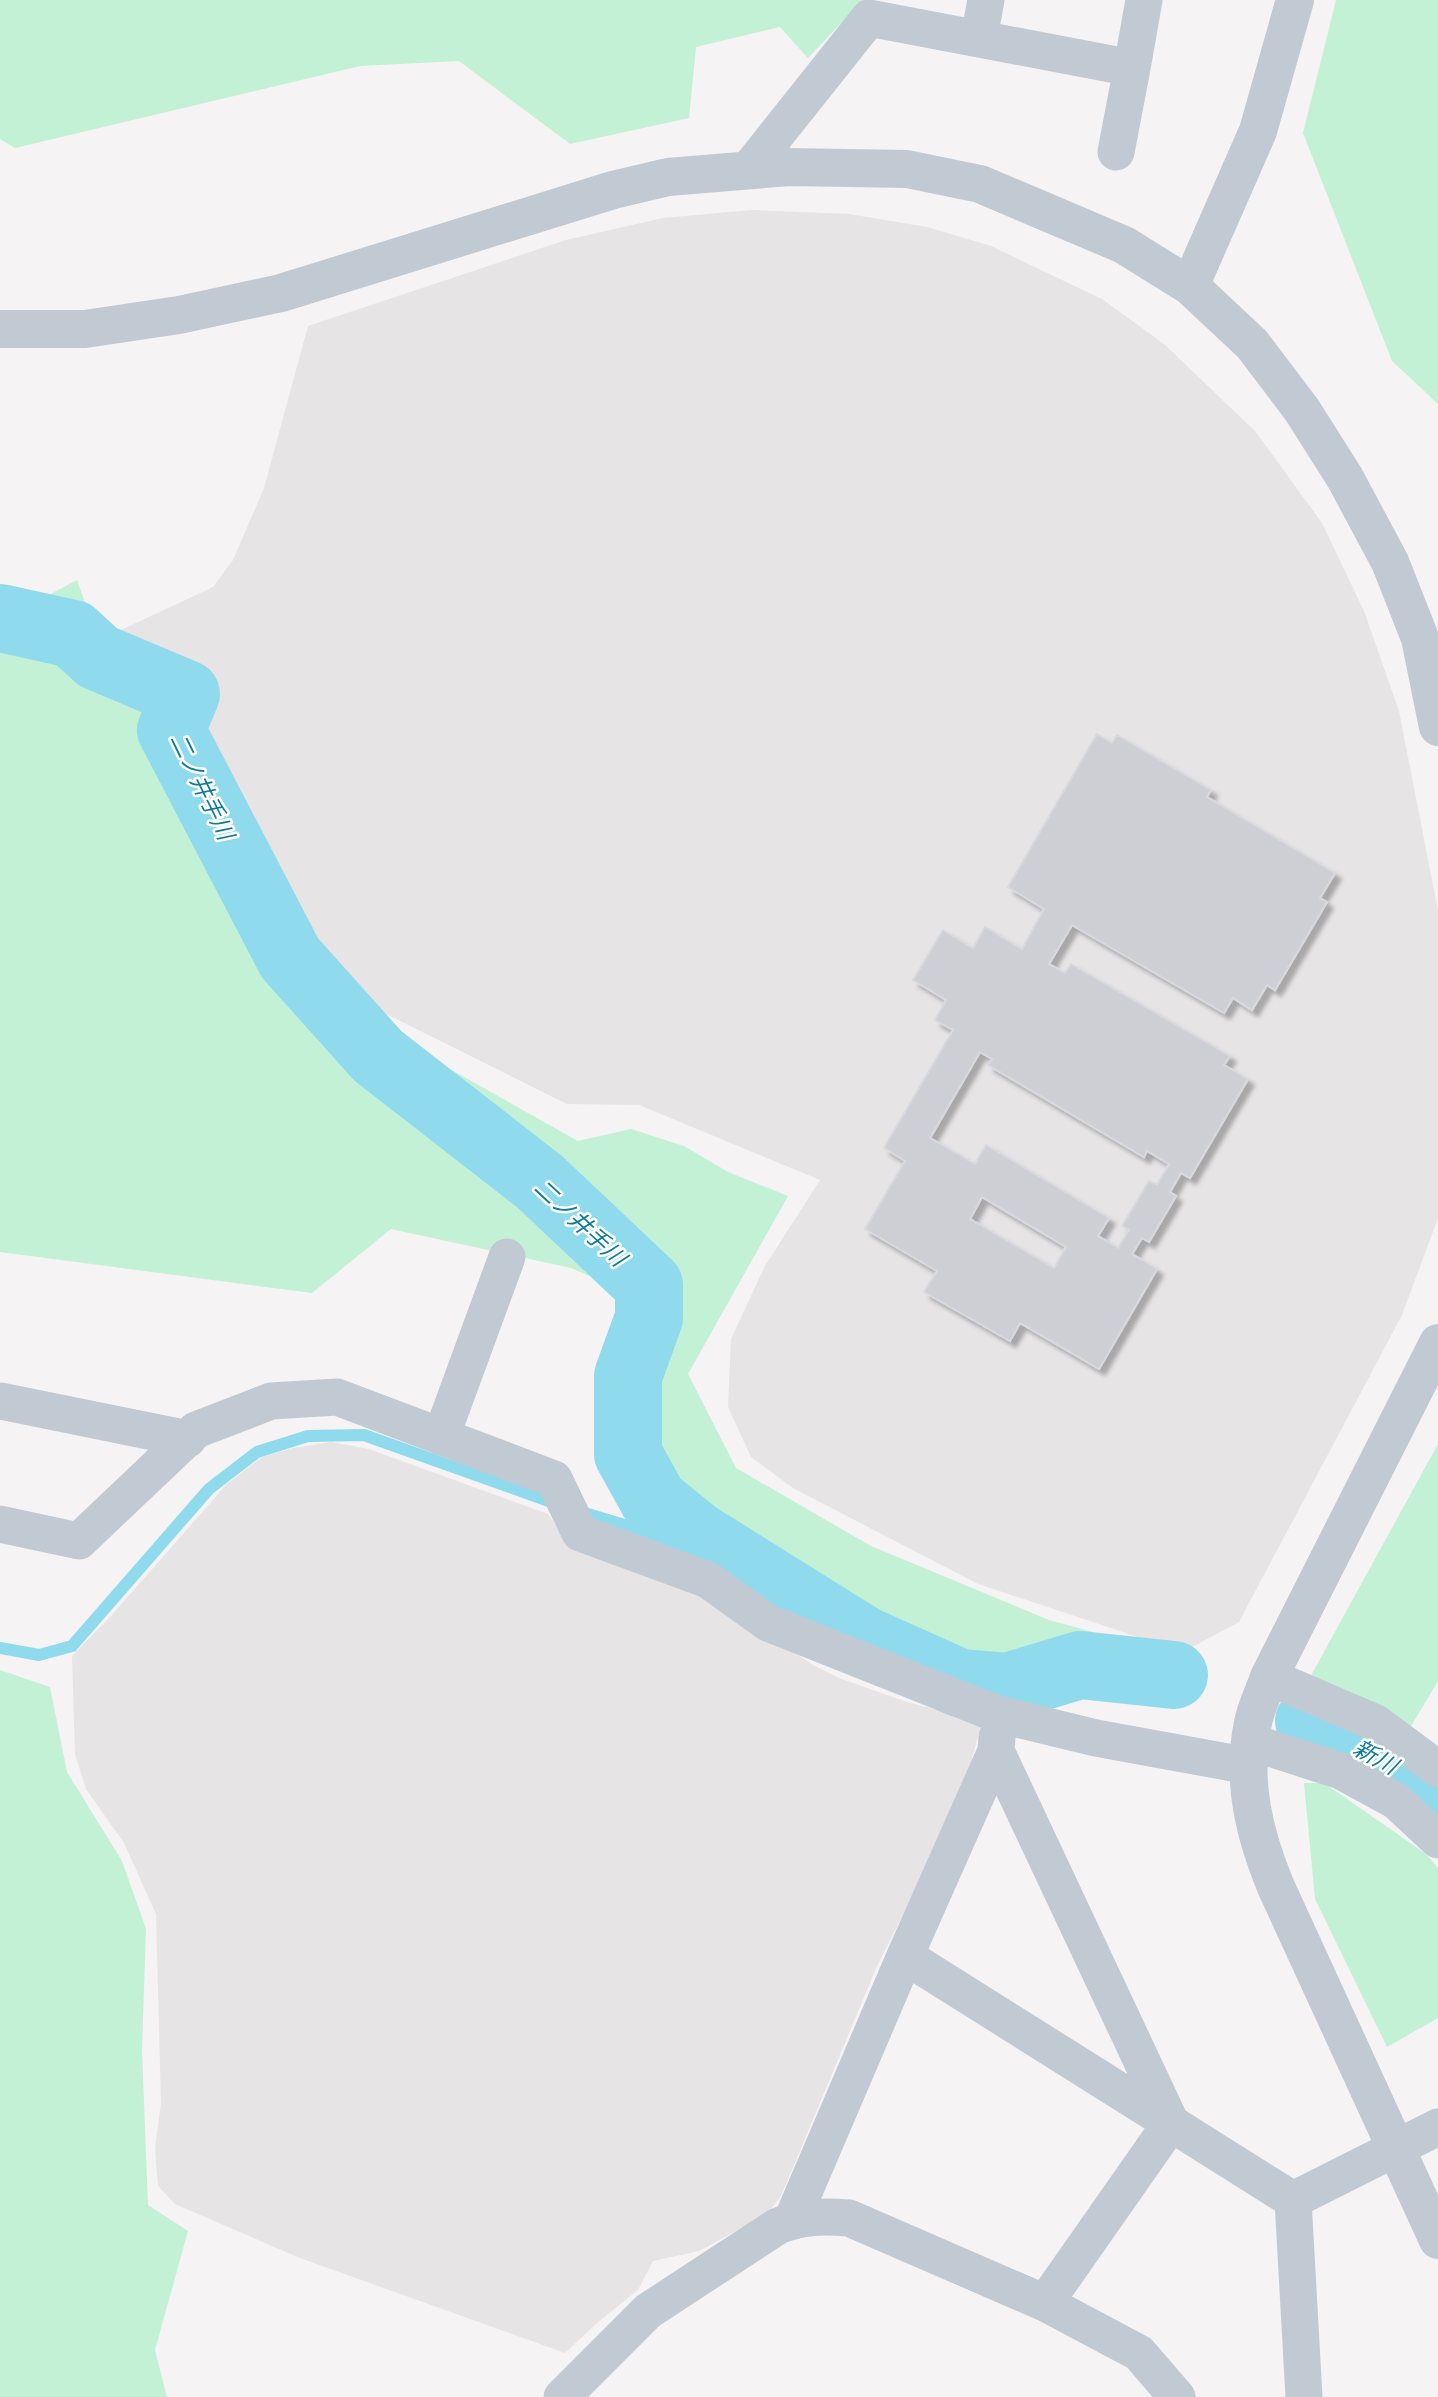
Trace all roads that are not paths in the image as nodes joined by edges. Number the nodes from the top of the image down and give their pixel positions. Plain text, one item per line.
1 (986, 0) edge
2 (1144, 0) edge
3 (1295, 0) edge
4 (979, 38) junction
5 (1132, 68) junction
6 (1116, 152) dead end
7 (748, 170) junction
8 (1190, 286) junction
9 (0, 329) edge
10 (1429, 636) edge
11 (1438, 727) edge
12 (506, 1257) dead end
13 (1438, 1343) edge
14 (0, 1401) edge
15 (441, 1437) junction
16 (188, 1439) junction
17 (0, 1524) edge
18 (1269, 1677) junction
19 (997, 1714) junction
20 (996, 1751) junction
21 (1250, 1754) junction
22 (1438, 1769) edge
23 (1438, 1840) edge
24 (905, 1956) junction
25 (1171, 2123) junction
26 (1438, 2127) edge
27 (1396, 2148) junction
28 (1293, 2200) junction
29 (792, 2220) junction
30 (1438, 2240) edge
31 (1045, 2304) junction
32 (562, 2397) edge
33 (1177, 2397) edge
34 (1304, 2397) edge

1 - 4 street
2 - 5 street
3 - 8 street
4 - 5 street
4 - 7 street
5 - 6 street
7 - 8 street
7 - 9 street
8 - 10 street
10 - 11 street
12 - 15 street
13 - 18 street
14 - 16 street
15 - 16 street
15 - 19 street
16 - 17 street
18 - 21 street
18 - 22 street
19 - 20 street
19 - 21 street
20 - 24 street
20 - 25 street
21 - 23 street
21 - 27 street
24 - 25 street
24 - 29 street
25 - 28 street
25 - 31 street
26 - 27 street
27 - 28 street
27 - 30 street
28 - 34 street
29 - 31 street
29 - 32 street
31 - 33 street

